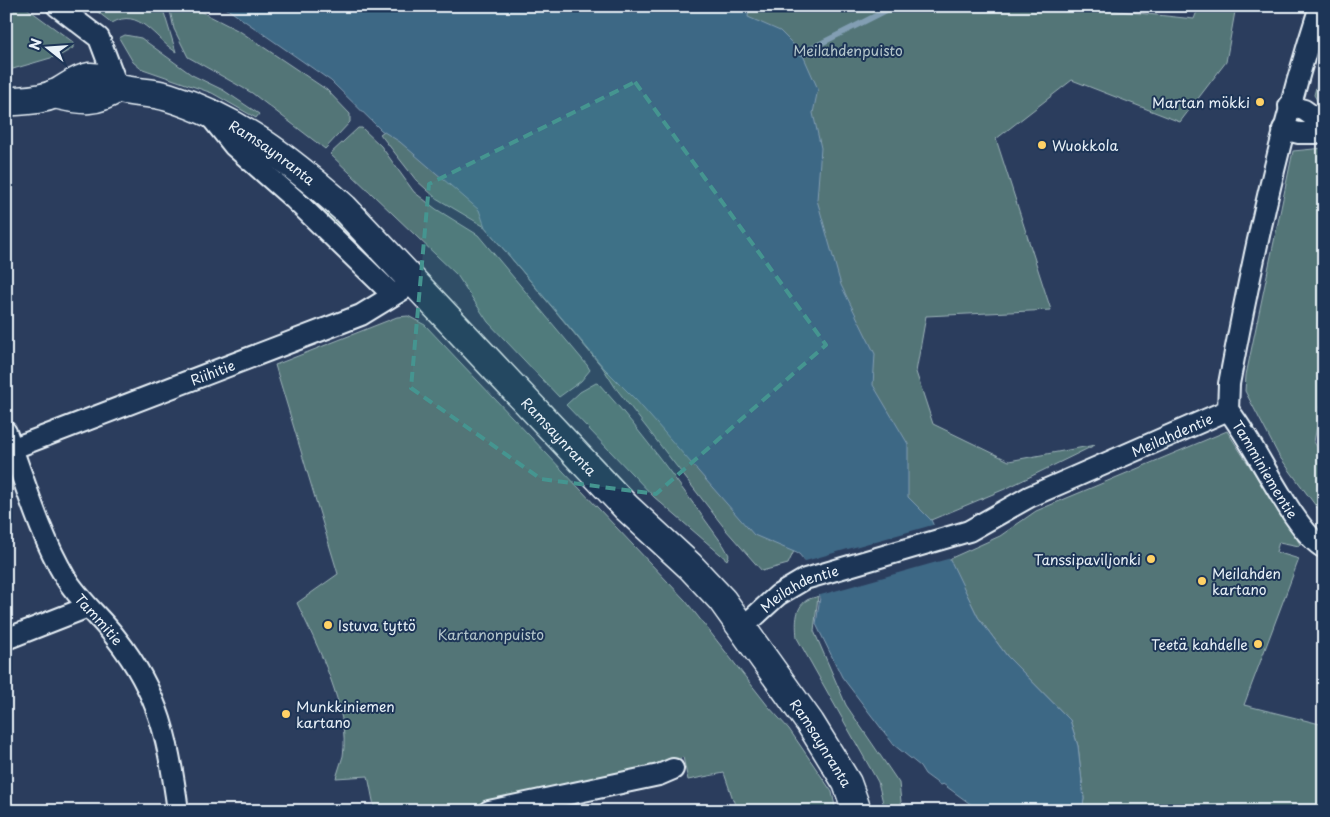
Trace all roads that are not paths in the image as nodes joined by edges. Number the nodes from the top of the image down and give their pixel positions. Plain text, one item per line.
1 (57, 6) edge
2 (1320, 6) edge
3 (118, 88) junction
4 (30, 99) edge
5 (1289, 106) junction
6 (6, 118) edge
7 (1324, 124) edge
8 (1283, 129) junction
9 (1324, 133) edge
10 (404, 289) junction
11 (1228, 410) junction
12 (8, 444) edge
13 (1324, 548) edge
14 (88, 607) junction
15 (742, 628) junction
16 (6, 639) edge
17 (673, 768) dead end
18 (178, 811) edge
19 (489, 811) edge
20 (857, 811) edge

1 - 3 street
2 - 5 street, Meilahdentie
3 - 4 main road, Ramsaynranta
3 - 10 main road, Ramsaynranta
4 - 6 main road, Ramsaynranta
5 - 7 street
5 - 8 street, Meilahdentie
8 - 9 street
8 - 11 street, Meilahdentie
10 - 12 street, Riihitie
10 - 15 main road, Ramsaynranta
11 - 13 street, Tamminiementie
11 - 15 street, Meilahdentie
12 - 14 street, Tammitie
14 - 16 street
14 - 18 street, Tammitie
15 - 20 main road, Ramsaynranta
17 - 19 street

